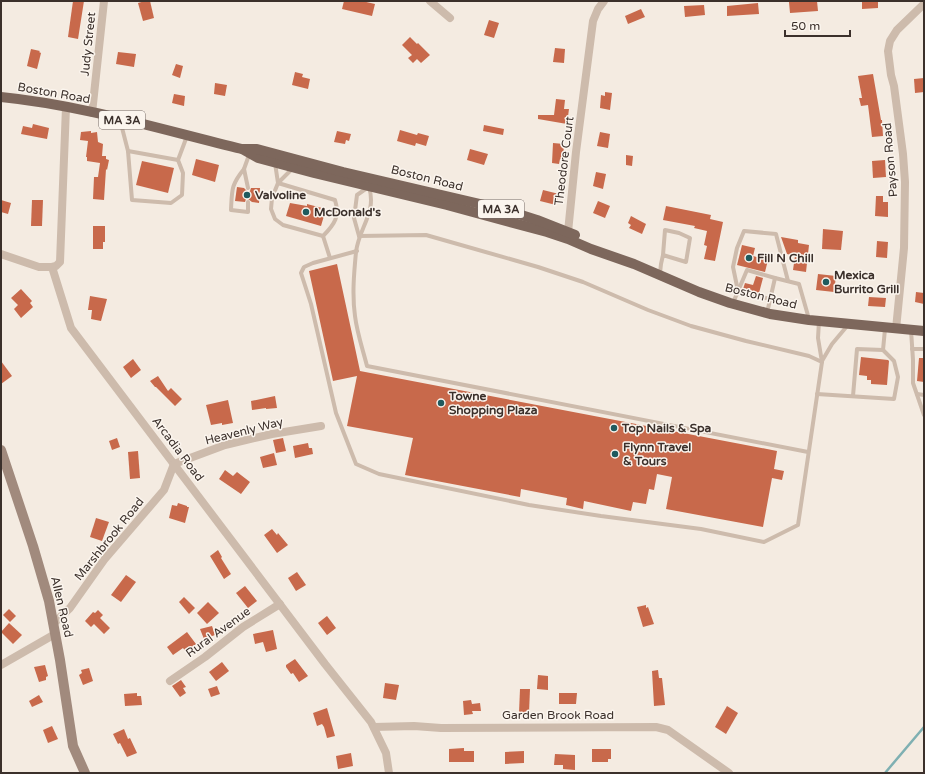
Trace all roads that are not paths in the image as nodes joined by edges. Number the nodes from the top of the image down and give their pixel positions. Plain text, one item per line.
1 (104, 1) edge
2 (430, 1) edge
3 (604, 1) edge
4 (924, 4) edge
5 (450, 18) dead end
6 (1, 97) edge
7 (66, 107) junction
8 (92, 113) junction
9 (120, 120) junction
10 (187, 136) junction
11 (128, 152) junction
12 (246, 152) junction
13 (178, 160) junction
14 (275, 163) junction
15 (294, 168) junction
16 (244, 169) junction
17 (370, 182) junction
18 (278, 183) junction
19 (248, 188) dead end
20 (248, 202) dead end
21 (568, 232) junction
22 (324, 236) junction
23 (359, 236) junction
24 (356, 251) junction
25 (1, 254) edge
26 (663, 255) junction
27 (330, 258) junction
28 (623, 260) junction
29 (52, 267) junction
30 (660, 276) junction
31 (775, 278) junction
32 (788, 281) junction
33 (738, 291) junction
34 (770, 298) junction
35 (733, 304) junction
36 (767, 314) junction
37 (809, 320) junction
38 (819, 321) junction
39 (848, 324) junction
40 (885, 328) junction
41 (896, 329) junction
42 (911, 330) junction
43 (924, 331) edge
44 (912, 348) junction
45 (924, 349) edge
46 (883, 350) junction
47 (822, 362) junction
48 (817, 394) junction
49 (917, 394) junction
50 (924, 395) edge
51 (853, 396) junction
52 (924, 416) edge
53 (321, 426) dead end
54 (1, 450) edge
55 (808, 452) junction
56 (174, 464) junction
57 (280, 604) junction
58 (54, 629) junction
59 (1, 665) edge
60 (170, 681) dead end
61 (374, 727) junction
62 (85, 773) edge
63 (390, 773) edge
64 (729, 773) edge

1 - 8 street, Judy Street
2 - 5 street
3 - 21 street, Theodore Court
4 - 41 street, Payson Road
6 - 7 main road, Boston Road / MA 3A
7 - 8 main road, Boston Road / MA 3A
7 - 29 street
8 - 9 main road, Boston Road / MA 3A
9 - 10 main road, Boston Road / MA 3A
9 - 11 lane
10 - 12 main road, Boston Road / MA 3A
10 - 13 lane
11 - 13 lane
11 - 13 lane
12 - 14 main road, Boston Road / MA 3A
12 - 16 lane
12 - 17 main road, Boston Road / MA 3A
14 - 15 main road, Boston Road / MA 3A
14 - 18 lane
15 - 17 main road, Boston Road / MA 3A
15 - 18 lane
16 - 19 lane
16 - 20 lane
17 - 21 main road, Boston Road / MA 3A
17 - 23 lane
17 - 23 lane
17 - 28 main road, Boston Road / MA 3A
18 - 22 lane
18 - 22 lane
21 - 28 main road, Boston Road / MA 3A
22 - 27 lane
23 - 24 lane
23 - 47 lane
24 - 27 lane
24 - 55 lane
25 - 29 street
26 - 26 lane
26 - 30 lane
27 - 55 lane
28 - 30 main road, Boston Road / MA 3A
29 - 56 street, Arcadia Road
30 - 35 main road, Boston Road / MA 3A
31 - 32 lane
31 - 33 lane
31 - 34 lane
32 - 33 lane
32 - 37 lane
33 - 34 lane
33 - 35 lane
34 - 36 lane
35 - 36 main road, Boston Road / MA 3A
36 - 37 main road, Boston Road / MA 3A
37 - 38 main road, Boston Road / MA 3A
38 - 39 main road, Boston Road / MA 3A
38 - 47 lane
39 - 40 main road, Boston Road / MA 3A
39 - 47 lane
40 - 41 main road, Boston Road / MA 3A
40 - 46 lane
41 - 42 main road, Boston Road / MA 3A
42 - 43 main road, Boston Road / MA 3A
42 - 44 lane
44 - 45 lane
44 - 49 lane
46 - 51 lane
46 - 51 lane
47 - 48 lane
48 - 51 lane
48 - 55 lane
49 - 50 lane
49 - 52 lane
53 - 56 street, Heavenly Way
54 - 58 street, Allen Road
56 - 57 street, Arcadia Road
56 - 58 street, Marshbrook Road
57 - 60 street, Rural Avenue
57 - 61 street, Arcadia Road
58 - 59 street, Marshbrook Road
58 - 62 street, Allen Road
61 - 63 street, Arcadia Road
61 - 64 street, Garden Brook Road

